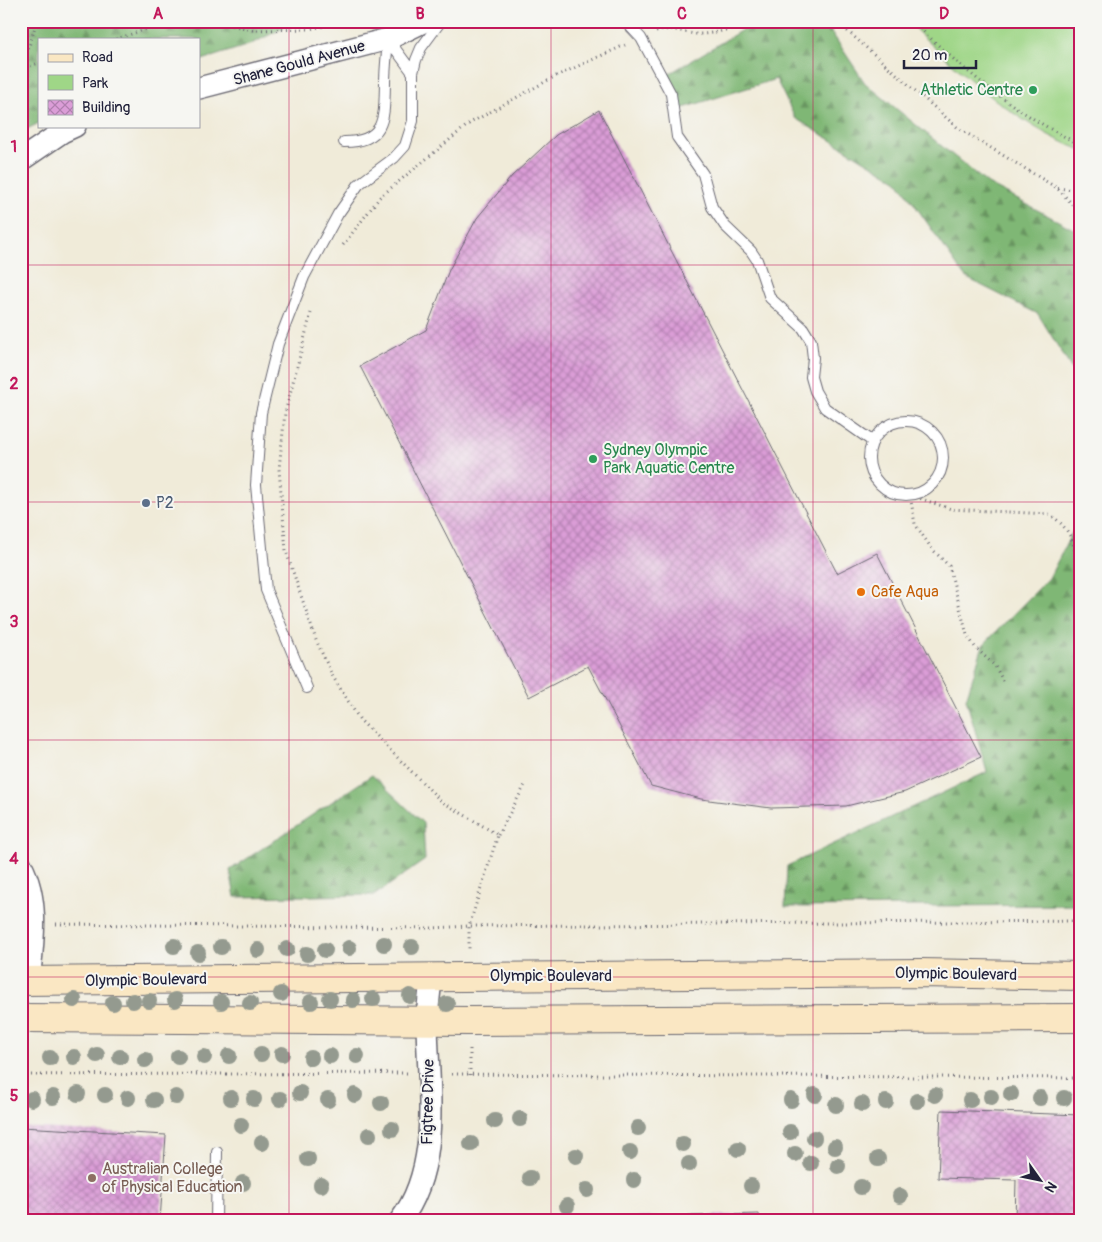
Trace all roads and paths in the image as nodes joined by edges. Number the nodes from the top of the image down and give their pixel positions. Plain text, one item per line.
1 (37, 21) edge
2 (172, 21) edge
3 (213, 21) edge
4 (348, 21) edge
5 (425, 21) edge
6 (441, 21) edge
7 (625, 21) edge
8 (747, 21) edge
9 (836, 21) edge
10 (913, 21) edge
11 (119, 38) edge
12 (641, 38) junction
13 (388, 39) junction
14 (38, 63) edge
15 (21, 69) edge
16 (413, 73) junction
17 (200, 88) edge
18 (71, 128) edge
19 (344, 142) dead end
20 (1081, 145) edge
21 (21, 160) edge
22 (1057, 188) junction
23 (1081, 191) edge
24 (1081, 213) edge
25 (339, 250) dead end
26 (311, 310) dead end
27 (872, 441) junction
28 (910, 495) junction
29 (1078, 570) dead end
30 (1003, 681) dead end
31 (307, 688) dead end
32 (526, 783) dead end
33 (498, 835) junction
34 (21, 865) edge
35 (1081, 921) edge
36 (35, 924) junction
37 (469, 926) junction
38 (470, 954) dead end
39 (1081, 976) edge
40 (431, 978) junction
41 (25, 981) edge
42 (21, 1018) edge
43 (1081, 1018) edge
44 (427, 1021) junction
45 (470, 1040) dead end
46 (411, 1073) dead end
47 (449, 1074) dead end
48 (21, 1075) edge
49 (470, 1075) junction
50 (1081, 1078) edge
51 (217, 1152) dead end
52 (216, 1221) edge
53 (400, 1221) edge

1 - 15 path
2 - 11 path
3 - 4 path
5 - 13 street, Shane Gould Avenue
6 - 16 lane
7 - 12 lane
8 - 12 path
9 - 22 path
10 - 20 path
12 - 25 path
12 - 27 lane
13 - 16 lane
13 - 17 street, Shane Gould Avenue
13 - 19 lane
14 - 15 path
16 - 31 lane
18 - 21 street
22 - 23 path
22 - 24 path
26 - 33 path
27 - 28 lane
27 - 28 lane
28 - 29 path
28 - 30 path
32 - 33 path
33 - 37 path
34 - 36 street
35 - 37 path
36 - 37 path
36 - 41 street
37 - 38 path
39 - 40 street, Olympic Boulevard
40 - 41 street, Olympic Boulevard
40 - 44 street, Figtree Drive
42 - 44 street
43 - 44 street
44 - 53 street, Figtree Drive
45 - 49 path
46 - 48 path
47 - 49 path
49 - 50 path
51 - 52 lane

